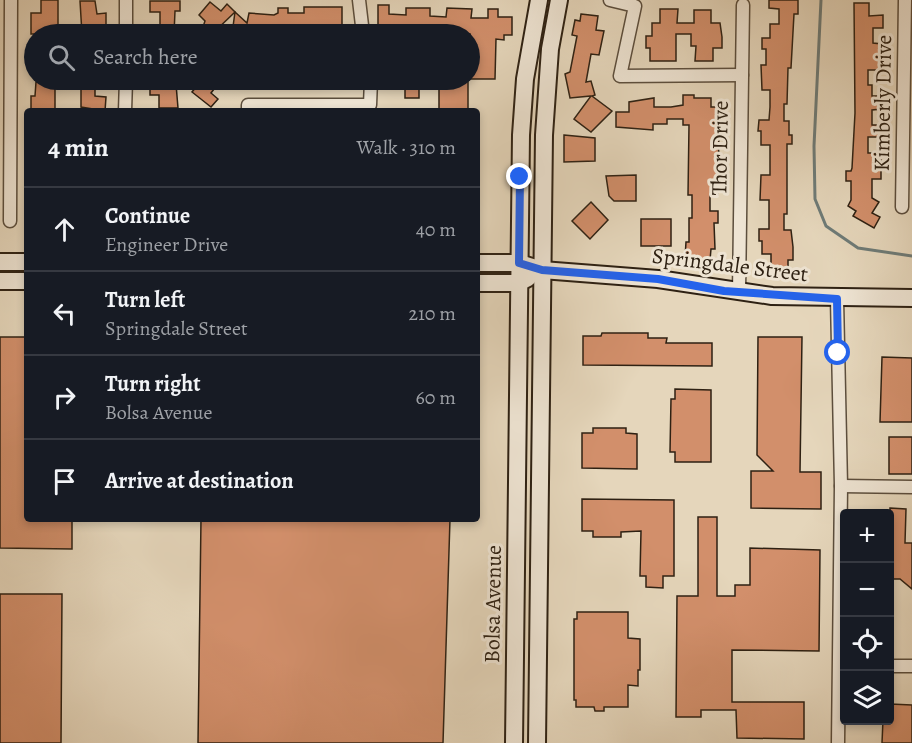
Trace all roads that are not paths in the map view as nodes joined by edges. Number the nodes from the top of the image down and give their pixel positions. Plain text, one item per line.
1 (11, 0) edge
2 (126, 0) edge
3 (359, 0) edge
4 (539, 0) edge
5 (559, 0) edge
6 (610, 0) edge
7 (906, 0) edge
8 (743, 5) dead end
9 (126, 24) edge
10 (362, 24) edge
11 (742, 75) junction
12 (908, 76) edge
13 (126, 90) edge
14 (371, 90) edge
15 (125, 108) edge
16 (248, 108) edge
17 (902, 207) dead end
18 (10, 221) dead end
19 (0, 262) edge
20 (24, 262) edge
21 (480, 263) edge
22 (519, 263) junction
23 (542, 270) junction
24 (0, 281) edge
25 (24, 281) edge
26 (480, 283) edge
27 (518, 283) junction
28 (739, 292) junction
29 (912, 298) edge
30 (837, 299) junction
31 (842, 486) junction
32 (912, 487) edge
33 (516, 521) junction
34 (539, 610) junction
35 (841, 617) edge
36 (894, 666) edge
37 (912, 666) edge
38 (841, 671) edge
39 (514, 743) edge
40 (537, 743) edge
41 (838, 743) edge

1 - 18 street
2 - 9 street
3 - 10 street
4 - 22 main road, Bolsa Avenue
5 - 23 main road, Bolsa Avenue
6 - 11 street
7 - 12 street, Kimberly Drive
8 - 11 street, Thor Drive
11 - 28 street, Thor Drive
12 - 17 street, Kimberly Drive
13 - 15 street
14 - 16 street
19 - 20 main road
21 - 22 main road, Springdale Street
22 - 23 main road, Springdale Street
22 - 27 main road, Bolsa Avenue
23 - 27 main road
23 - 28 main road, Springdale Street
23 - 34 main road, Bolsa Avenue
24 - 25 main road
26 - 27 main road
27 - 33 main road, Bolsa Avenue
28 - 30 main road, Springdale Street
29 - 30 main road, Springdale Street
30 - 31 street
31 - 32 street
31 - 35 street
33 - 34 main road
33 - 39 main road, Bolsa Avenue
34 - 40 main road, Bolsa Avenue
36 - 37 street
38 - 41 street

